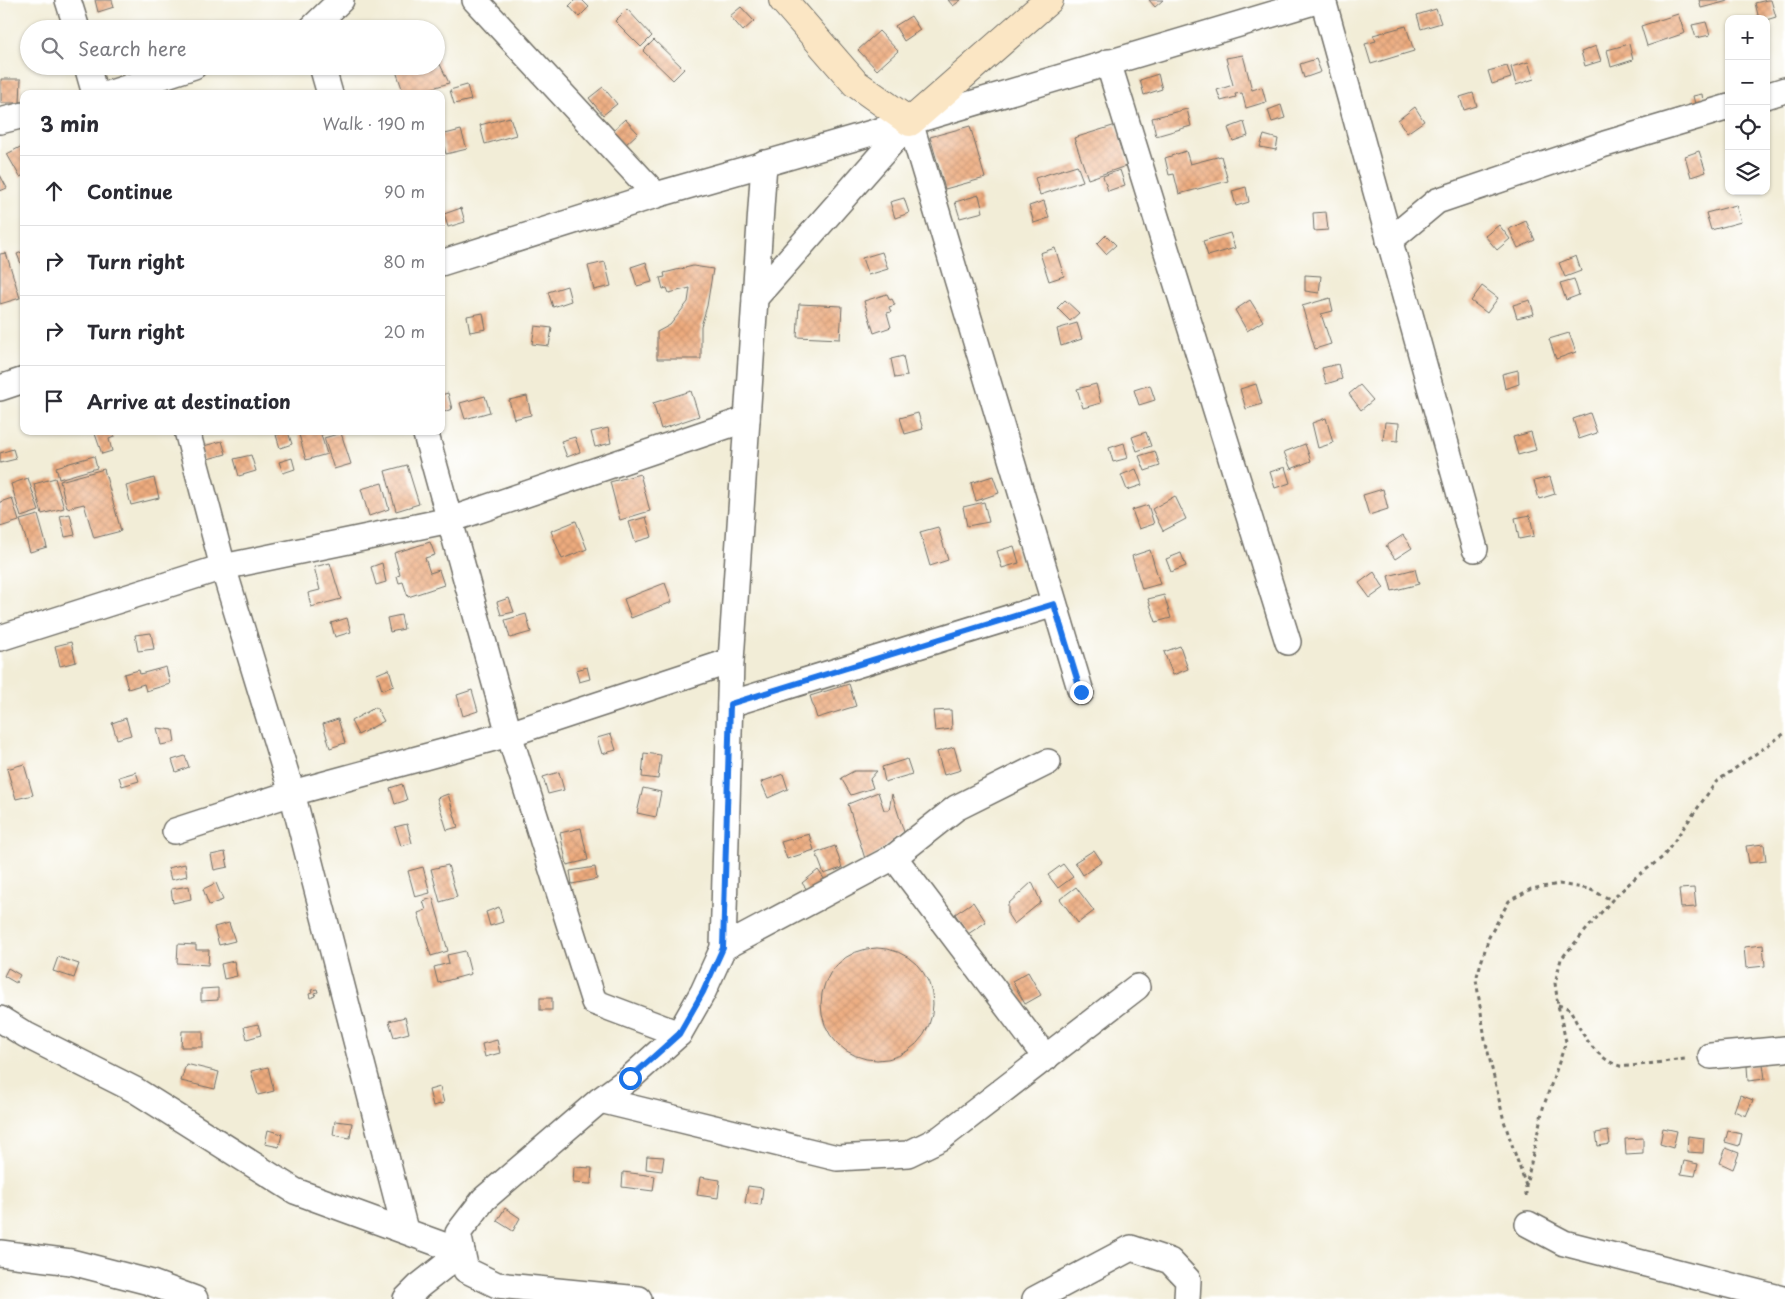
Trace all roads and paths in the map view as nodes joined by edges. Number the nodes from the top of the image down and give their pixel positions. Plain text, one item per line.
1 (68, 0) edge
2 (341, 0) edge
3 (476, 0) edge
4 (783, 0) edge
5 (1049, 0) edge
6 (1321, 0) edge
7 (74, 20) edge
8 (320, 20) edge
9 (1108, 62) junction
10 (90, 75) edge
11 (166, 75) edge
12 (325, 75) edge
13 (94, 90) edge
14 (120, 90) edge
15 (329, 90) edge
16 (1785, 90) edge
17 (1770, 95) edge
18 (1725, 108) edge
19 (20, 116) edge
20 (0, 121) edge
21 (910, 122) junction
22 (764, 164) junction
23 (656, 195) junction
24 (1389, 242) junction
25 (445, 262) edge
26 (755, 298) junction
27 (20, 381) edge
28 (0, 388) edge
29 (747, 419) junction
30 (188, 435) edge
31 (426, 435) edge
32 (450, 520) junction
33 (1475, 549) dead end
34 (223, 567) junction
35 (1054, 604) junction
36 (0, 638) edge
37 (1288, 642) dead end
38 (731, 661) junction
39 (1081, 692) dead end
40 (730, 704) junction
41 (1785, 733) edge
42 (509, 734) junction
43 (1048, 762) dead end
44 (292, 793) junction
45 (175, 832) dead end
46 (894, 857) junction
47 (1612, 900) junction
48 (723, 948) junction
49 (1137, 987) dead end
50 (1558, 1005) junction
51 (0, 1019) edge
52 (679, 1034) junction
53 (1785, 1049) edge
54 (1711, 1056) joint
55 (1046, 1058) junction
56 (600, 1100) junction
57 (1526, 1186) junction
58 (1528, 1224) joint
59 (405, 1230) junction
60 (462, 1252) junction
61 (0, 1253) edge
62 (195, 1299) edge
63 (406, 1299) edge
64 (639, 1299) edge
65 (1036, 1299) edge
66 (1188, 1299) edge
67 (1783, 1299) edge

1 - 7 street
2 - 8 street
3 - 23 street
4 - 21 street
5 - 21 street
6 - 9 street
6 - 24 street
9 - 21 street
9 - 37 street
10 - 13 street
11 - 14 street
12 - 15 street
16 - 17 street
18 - 24 street
19 - 20 street
21 - 22 street
21 - 26 street
21 - 35 street
22 - 23 street
22 - 26 street
23 - 25 street
24 - 33 street
26 - 29 street
27 - 28 street
29 - 32 street
29 - 38 street
30 - 34 street
31 - 32 street
32 - 34 street
32 - 42 street
34 - 36 street
34 - 44 street
35 - 39 street
35 - 40 street
38 - 40 street
38 - 42 street
40 - 48 street
41 - 47 path
42 - 44 street
42 - 52 street
43 - 46 street
44 - 45 street
44 - 59 street
46 - 48 street
46 - 55 street
47 - 50 path
47 - 57 path
48 - 52 street
49 - 55 street
50 - 54 path
50 - 57 path
51 - 59 street
52 - 56 street
53 - 54 street
55 - 56 street
56 - 60 street
57 - 58 path
58 - 67 street
59 - 60 street
60 - 63 street
60 - 64 street
61 - 62 street
65 - 66 street

